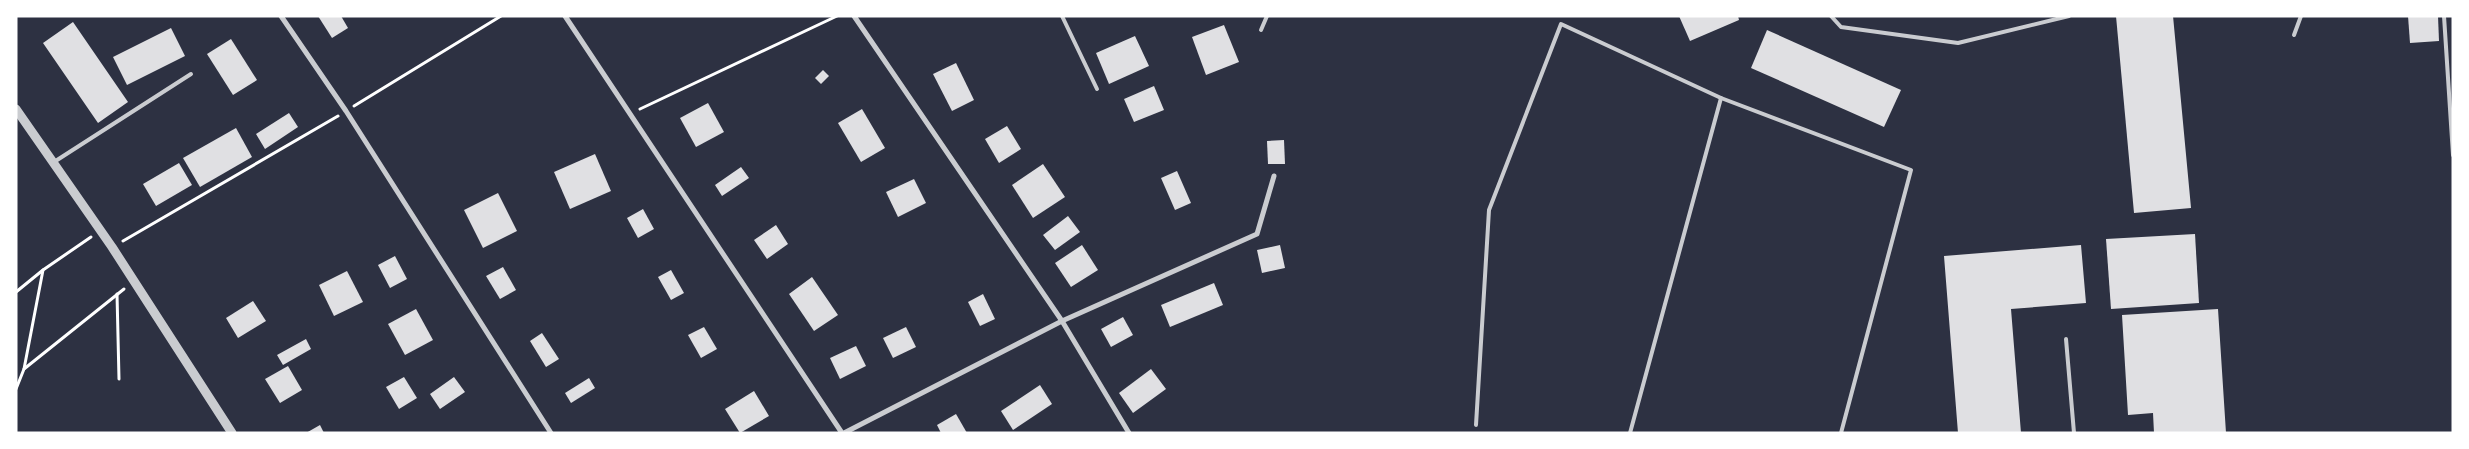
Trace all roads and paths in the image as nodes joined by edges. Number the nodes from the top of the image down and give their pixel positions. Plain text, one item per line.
1 (281, 16) edge
2 (500, 16) edge
3 (565, 16) edge
4 (837, 16) edge
5 (854, 16) edge
6 (1062, 16) edge
7 (1267, 16) edge
8 (1831, 16) edge
9 (2069, 16) edge
10 (2301, 16) edge
11 (2444, 16) edge
12 (1261, 30) dead end
13 (2294, 35) dead end
14 (191, 74) dead end
15 (1097, 90) dead end
16 (1721, 98) junction
17 (16, 109) edge
18 (346, 111) junction
19 (628, 114) junction
20 (2453, 156) edge
21 (53, 162) junction
22 (1274, 176) dead end
23 (100, 230) junction
24 (112, 247) junction
25 (44, 270) junction
26 (135, 282) junction
27 (16, 292) edge
28 (117, 294) junction
29 (1062, 321) junction
30 (2066, 339) dead end
31 (24, 369) junction
32 (119, 379) dead end
33 (16, 389) edge
34 (1476, 425) dead end
35 (232, 433) edge
36 (551, 433) edge
37 (843, 433) edge
38 (1130, 433) edge
39 (1630, 433) edge
40 (1841, 433) edge
41 (2074, 433) edge

1 - 18 street
2 - 18 path
3 - 19 street
4 - 19 path
5 - 29 street
6 - 15 lane
7 - 12 lane
8 - 9 lane
10 - 13 lane
11 - 20 lane
14 - 21 lane
16 - 34 lane
16 - 39 lane
16 - 40 lane
17 - 21 street
18 - 24 path
18 - 36 street
19 - 37 street
21 - 23 street
22 - 29 street
23 - 24 street
23 - 25 path
24 - 26 street
25 - 27 path
25 - 31 path
26 - 28 path
26 - 35 street
28 - 31 path
28 - 32 path
29 - 37 street
29 - 38 street
30 - 41 lane
31 - 33 path

